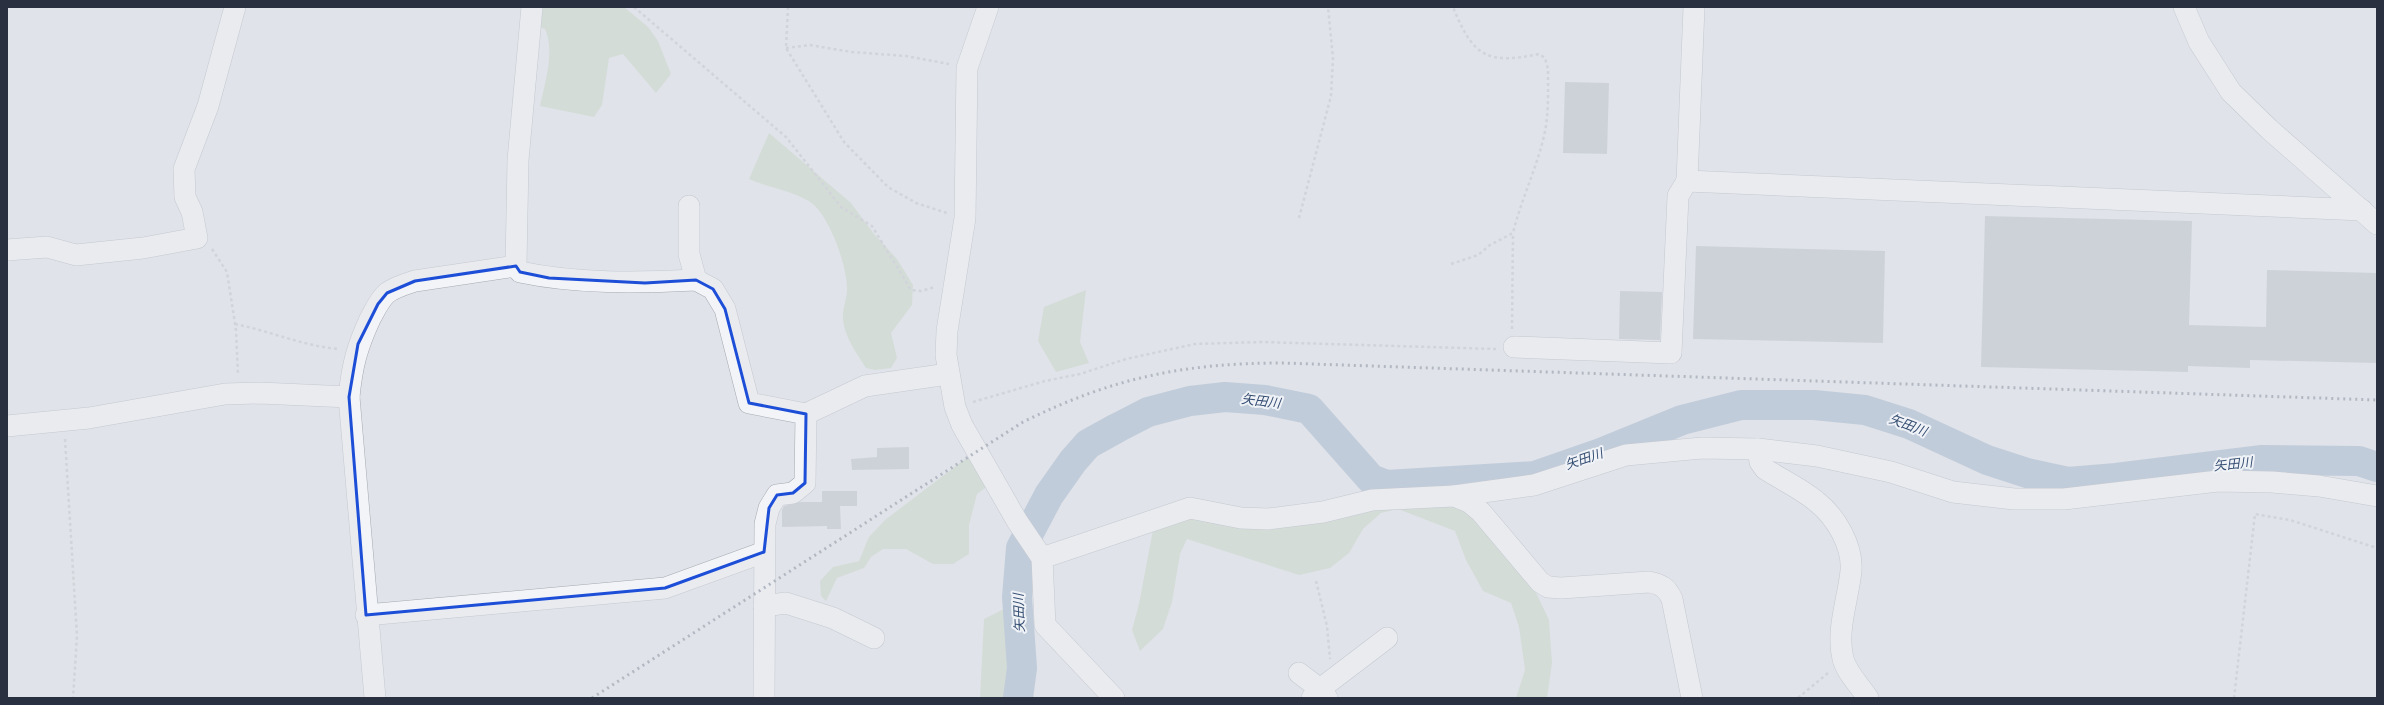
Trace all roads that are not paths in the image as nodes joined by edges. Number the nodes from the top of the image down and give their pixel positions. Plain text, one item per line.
1 (235, 7) edge
2 (532, 7) edge
3 (988, 7) edge
4 (1694, 7) edge
5 (2184, 7) edge
6 (1687, 181) junction
7 (689, 206) dead end
8 (2362, 210) junction
9 (2377, 224) edge
10 (7, 250) edge
11 (516, 266) junction
12 (696, 280) junction
13 (1514, 347) road end
14 (948, 374) junction
15 (349, 397) junction
16 (806, 414) junction
17 (7, 426) edge
18 (1758, 450) junction
19 (1454, 496) junction
20 (2377, 496) edge
21 (764, 552) junction
22 (1040, 555) junction
23 (764, 606) junction
24 (366, 615) junction
25 (874, 638) dead end
26 (1388, 638) dead end
27 (1299, 673) dead end
28 (1320, 695) edge
29 (375, 698) edge
30 (764, 698) edge
31 (1114, 698) edge
32 (1692, 698) edge
33 (1868, 698) edge

1 - 10 street
2 - 11 street
3 - 14 street
4 - 6 street
5 - 8 street
6 - 8 street
6 - 13 street
7 - 12 street
8 - 9 street
11 - 12 street
11 - 15 street
12 - 16 street
14 - 16 street
14 - 22 street
15 - 17 street
15 - 24 street
16 - 21 street
18 - 19 street
18 - 20 street
18 - 33 street
19 - 22 street
19 - 32 street
21 - 23 street
21 - 24 street
22 - 31 street
23 - 25 street
23 - 30 street
24 - 29 street
26 - 28 street
27 - 28 street

